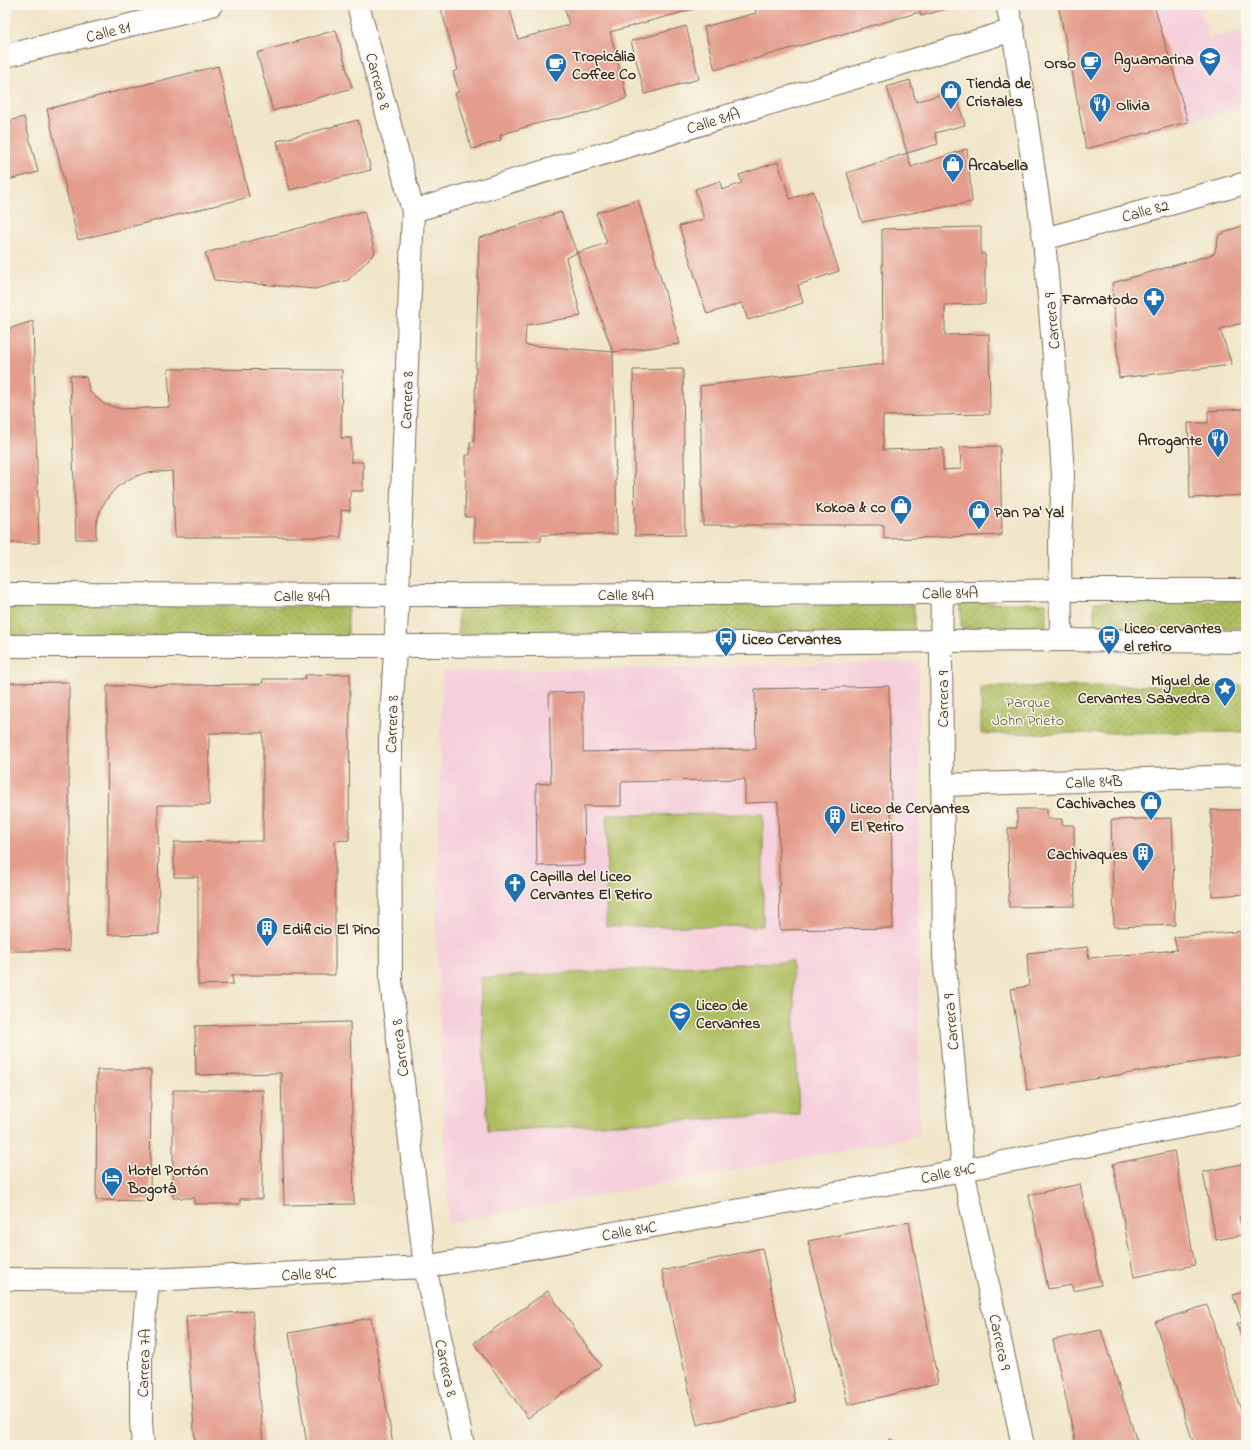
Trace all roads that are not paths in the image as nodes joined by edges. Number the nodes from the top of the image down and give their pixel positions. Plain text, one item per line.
1 (211, 5) edge
2 (358, 5) edge
3 (1007, 5) edge
4 (1013, 30) junction
5 (5, 56) edge
6 (1246, 183) edge
7 (413, 211) junction
8 (1044, 239) junction
9 (1061, 590) junction
10 (1246, 590) edge
11 (942, 593) junction
12 (5, 594) edge
13 (398, 595) junction
14 (1061, 640) junction
15 (942, 642) junction
16 (1246, 642) edge
17 (5, 646) edge
18 (395, 646) junction
19 (1246, 776) edge
20 (942, 785) junction
21 (1246, 1114) edge
22 (963, 1170) junction
23 (425, 1267) junction
24 (5, 1279) edge
25 (148, 1280) junction
26 (143, 1445) edge
27 (463, 1445) edge
28 (1023, 1445) edge

1 - 5 street, Calle 81
2 - 7 street, Carrera 8
3 - 4 street, Carrera 9
4 - 7 street, Calle 81A
4 - 8 street, Carrera 9
6 - 8 street, Calle 82
7 - 13 street, Carrera 8
8 - 9 street, Carrera 9
9 - 10 street, Calle 84A
9 - 11 street, Calle 84A
9 - 14 street, Carrera 9
11 - 13 street, Calle 84A
11 - 15 street, Carrera 9
12 - 13 street, Calle 84A
13 - 18 street, Carrera 8
14 - 15 street
14 - 16 street
15 - 18 street
15 - 20 street, Carrera 9
17 - 18 street
18 - 23 street, Carrera 8
19 - 20 street, Calle 84B
20 - 22 street, Carrera 9
21 - 22 street, Calle 84C
22 - 23 street, Calle 84C
22 - 28 street, Carrera 9
23 - 25 street, Calle 84C
23 - 27 street, Carrera 8
24 - 25 street, Calle 84C
25 - 26 street, Carrera 7A

